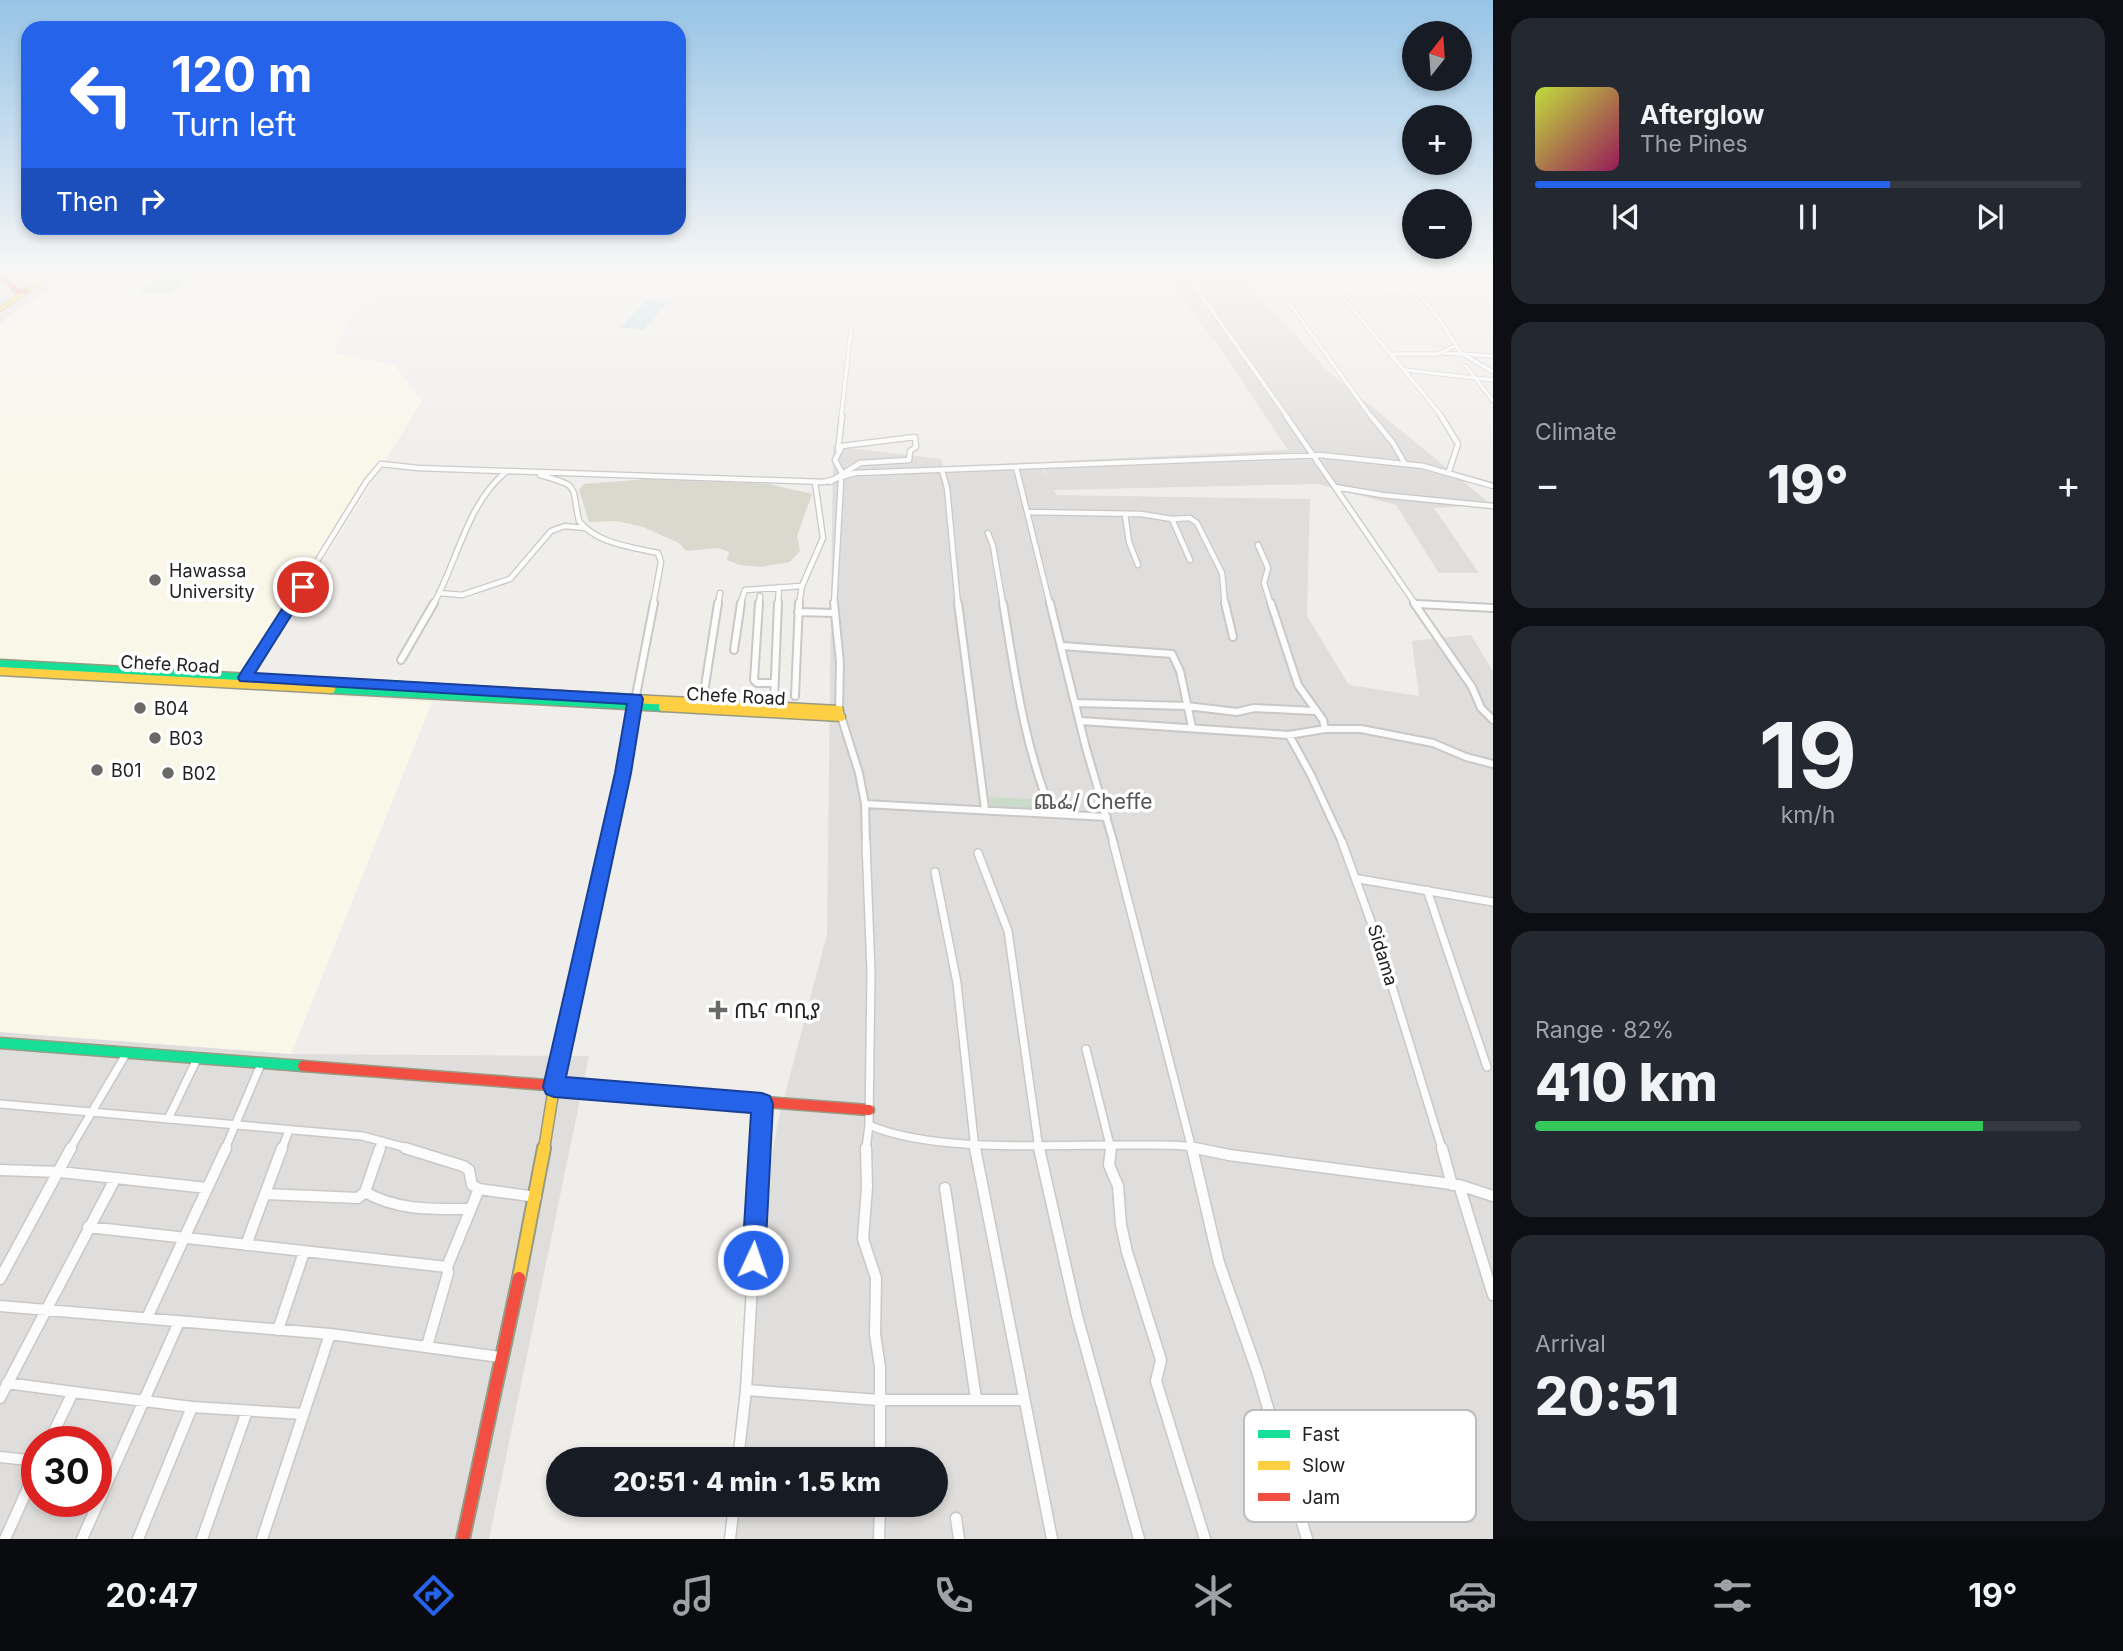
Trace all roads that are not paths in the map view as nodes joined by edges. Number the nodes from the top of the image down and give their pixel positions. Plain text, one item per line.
1 (849, 343) edge
2 (1234, 343) edge
3 (1317, 343) edge
4 (1383, 343) edge
5 (1453, 343) edge
6 (1455, 346) junction
7 (1441, 353) junction
8 (1461, 353) junction
9 (1393, 354) junction
10 (1493, 356) edge
11 (1466, 366) dead end
12 (1405, 370) junction
13 (1493, 372) edge
14 (1474, 377) junction
15 (1493, 380) edge
16 (1493, 401) edge
17 (838, 450) junction
18 (1314, 457) junction
19 (1405, 464) junction
20 (1016, 467) junction
21 (942, 470) junction
22 (508, 471) junction
23 (1448, 471) junction
24 (521, 472) junction
25 (842, 473) junction
26 (841, 481) junction
27 (815, 482) junction
28 (830, 482) junction
29 (1493, 486) edge
30 (1335, 487) junction
31 (1493, 506) edge
32 (1028, 512) junction
33 (1125, 514) junction
34 (1172, 519) junction
35 (585, 528) junction
36 (988, 533) dead end
37 (1258, 545) dead end
38 (1190, 560) dead end
39 (1138, 565) dead end
40 (802, 586) junction
41 (779, 587) junction
42 (439, 593) junction
43 (720, 593) dead end
44 (760, 596) dead end
45 (1417, 604) junction
46 (1493, 608) edge
47 (799, 612) junction
48 (834, 613) junction
49 (1233, 637) dead end
50 (1062, 646) junction
51 (734, 650) dead end
52 (401, 660) dead end
53 (0, 664) edge
54 (0, 671) edge
55 (245, 678) junction
56 (774, 684) junction
57 (795, 696) dead end
58 (774, 700) dead end
59 (635, 703) junction
60 (1077, 703) junction
61 (702, 706) junction
62 (1187, 706) junction
63 (1315, 711) junction
64 (840, 714) junction
65 (1493, 720) edge
66 (1081, 721) junction
67 (1192, 727) junction
68 (1325, 729) junction
69 (1289, 735) junction
70 (1493, 764) edge
71 (865, 804) junction
72 (985, 809) junction
73 (1052, 813) junction
74 (1107, 817) junction
75 (978, 853) dead end
76 (934, 872) dead end
77 (1359, 879) junction
78 (1427, 890) junction
79 (1493, 902) edge
80 (0, 1043) edge
81 (1086, 1049) dead end
82 (126, 1054) junction
83 (197, 1059) junction
84 (261, 1064) junction
85 (1487, 1068) dead end
86 (554, 1087) junction
87 (0, 1104) edge
88 (762, 1104) junction
89 (869, 1110) junction
90 (90, 1113) junction
91 (168, 1119) junction
92 (234, 1124) junction
93 (869, 1125) junction
94 (289, 1130) junction
95 (382, 1142) junction
96 (974, 1143) junction
97 (1038, 1143) junction
98 (1111, 1145) junction
99 (1192, 1147) junction
100 (0, 1170) edge
101 (60, 1172) junction
102 (114, 1179) junction
103 (1455, 1185) junction
104 (207, 1188) junction
105 (945, 1188) dead end
106 (479, 1189) junction
107 (365, 1192) junction
108 (265, 1194) junction
109 (1493, 1196) edge
110 (536, 1197) junction
111 (470, 1209) junction
112 (88, 1227) junction
113 (184, 1238) junction
114 (246, 1245) junction
115 (304, 1252) junction
116 (447, 1267) junction
117 (0, 1279) edge
118 (1493, 1295) edge
119 (0, 1306) edge
120 (44, 1310) junction
121 (147, 1318) junction
122 (179, 1322) junction
123 (278, 1330) junction
124 (330, 1334) junction
125 (427, 1346) junction
126 (500, 1357) junction
127 (7, 1383) junction
128 (746, 1391) junction
129 (73, 1392) junction
130 (0, 1398) edge
131 (976, 1399) junction
132 (880, 1400) junction
133 (1023, 1400) junction
134 (143, 1402) junction
135 (192, 1407) junction
136 (1269, 1410) edge
137 (247, 1411) junction
138 (303, 1414) junction
139 (57, 1426) edge
140 (740, 1447) edge
141 (880, 1447) edge
142 (0, 1457) edge
143 (21, 1459) edge
144 (21, 1504) edge
145 (733, 1517) edge
146 (880, 1517) edge
147 (956, 1518) dead end
148 (1302, 1522) edge
149 (5, 1539) edge
150 (82, 1539) edge
151 (138, 1539) edge
152 (202, 1539) edge
153 (262, 1539) edge
154 (463, 1539) edge
155 (730, 1539) edge
156 (879, 1539) edge
157 (959, 1539) edge
158 (1052, 1539) edge
159 (1139, 1539) edge
160 (1205, 1539) edge
161 (1307, 1539) edge

1 - 17 street
2 - 18 street
3 - 19 street
4 - 9 street
5 - 6 street
6 - 7 street
6 - 8 street
7 - 8 street
7 - 9 street
8 - 10 street
8 - 13 street
9 - 12 street
11 - 14 street
12 - 14 street
12 - 23 street
14 - 15 street
14 - 16 street
17 - 25 street
17 - 25 street
18 - 19 street
18 - 20 street
18 - 30 street
19 - 23 street
20 - 21 street
20 - 32 street
21 - 26 street
21 - 72 street
22 - 24 street
22 - 42 street
22 - 55 street
23 - 29 street
24 - 27 street
24 - 35 street
25 - 28 street
26 - 28 street
26 - 48 street
27 - 28 street
27 - 40 street
30 - 31 street
30 - 45 street
32 - 33 street
32 - 50 street
33 - 34 street
33 - 39 street
34 - 38 street
34 - 49 street
35 - 42 street
35 - 59 street
36 - 73 street
37 - 63 street
40 - 41 street
40 - 47 street
41 - 51 street
41 - 56 street
42 - 52 street
43 - 61 street
44 - 56 street
45 - 46 street
45 - 65 street
47 - 48 street
47 - 57 street
48 - 64 street
50 - 60 street
50 - 62 street
53 - 55 main road, Chefe Road
54 - 59 main road, Chefe Road
55 - 59 main road, Chefe Road
56 - 58 street
59 - 61 main road, Chefe Road
59 - 86 street
60 - 62 street
60 - 66 street
61 - 64 main road, Chefe Road
62 - 63 street
62 - 67 street
63 - 68 street
64 - 71 street
66 - 67 street
66 - 74 street
67 - 69 street
68 - 69 street
68 - 70 street
69 - 77 street, Sidama
71 - 72 street
71 - 89 street
72 - 73 street
73 - 74 street
74 - 99 street
75 - 97 street
76 - 96 street
77 - 78 street
77 - 103 street, Sidama
78 - 79 street
78 - 85 street
80 - 82 main road
81 - 98 street
82 - 83 main road
82 - 90 street
83 - 84 main road
83 - 91 street
84 - 86 main road
84 - 92 street
86 - 88 main road
86 - 110 main road
87 - 90 street
88 - 89 main road
88 - 128 street
89 - 93 street
90 - 91 street
90 - 101 street
91 - 92 street
92 - 94 street
92 - 104 street
93 - 96 street
93 - 132 street
94 - 95 street
94 - 108 street
95 - 106 street
95 - 107 street
96 - 97 street
96 - 133 street
97 - 98 street
97 - 159 street
98 - 99 street
98 - 160 street
99 - 103 street
99 - 136 street
100 - 101 street
101 - 102 street
101 - 117 street
102 - 104 street
102 - 112 street
103 - 109 street
103 - 118 street, Sidama
104 - 113 street
105 - 131 street
106 - 110 street
106 - 111 street
107 - 108 street
107 - 111 street
108 - 114 street
110 - 126 main road
111 - 116 street
112 - 113 street
112 - 120 street
113 - 114 street
113 - 121 street
114 - 115 street
115 - 116 street
115 - 123 street
116 - 125 street
119 - 120 street
120 - 121 street
120 - 127 street
121 - 122 street
122 - 123 street
122 - 134 street
123 - 124 street
124 - 125 street
124 - 138 street
125 - 126 street
126 - 154 main road
127 - 129 street
127 - 130 street
128 - 132 street
128 - 140 street
129 - 134 street
129 - 139 street
131 - 132 street
131 - 133 street
132 - 141 street
133 - 158 street
134 - 135 street
134 - 150 street
135 - 137 street
135 - 151 street
137 - 138 street
137 - 152 street
138 - 153 street
142 - 143 street
144 - 149 street
145 - 155 street
146 - 156 street
147 - 157 street
148 - 161 street

